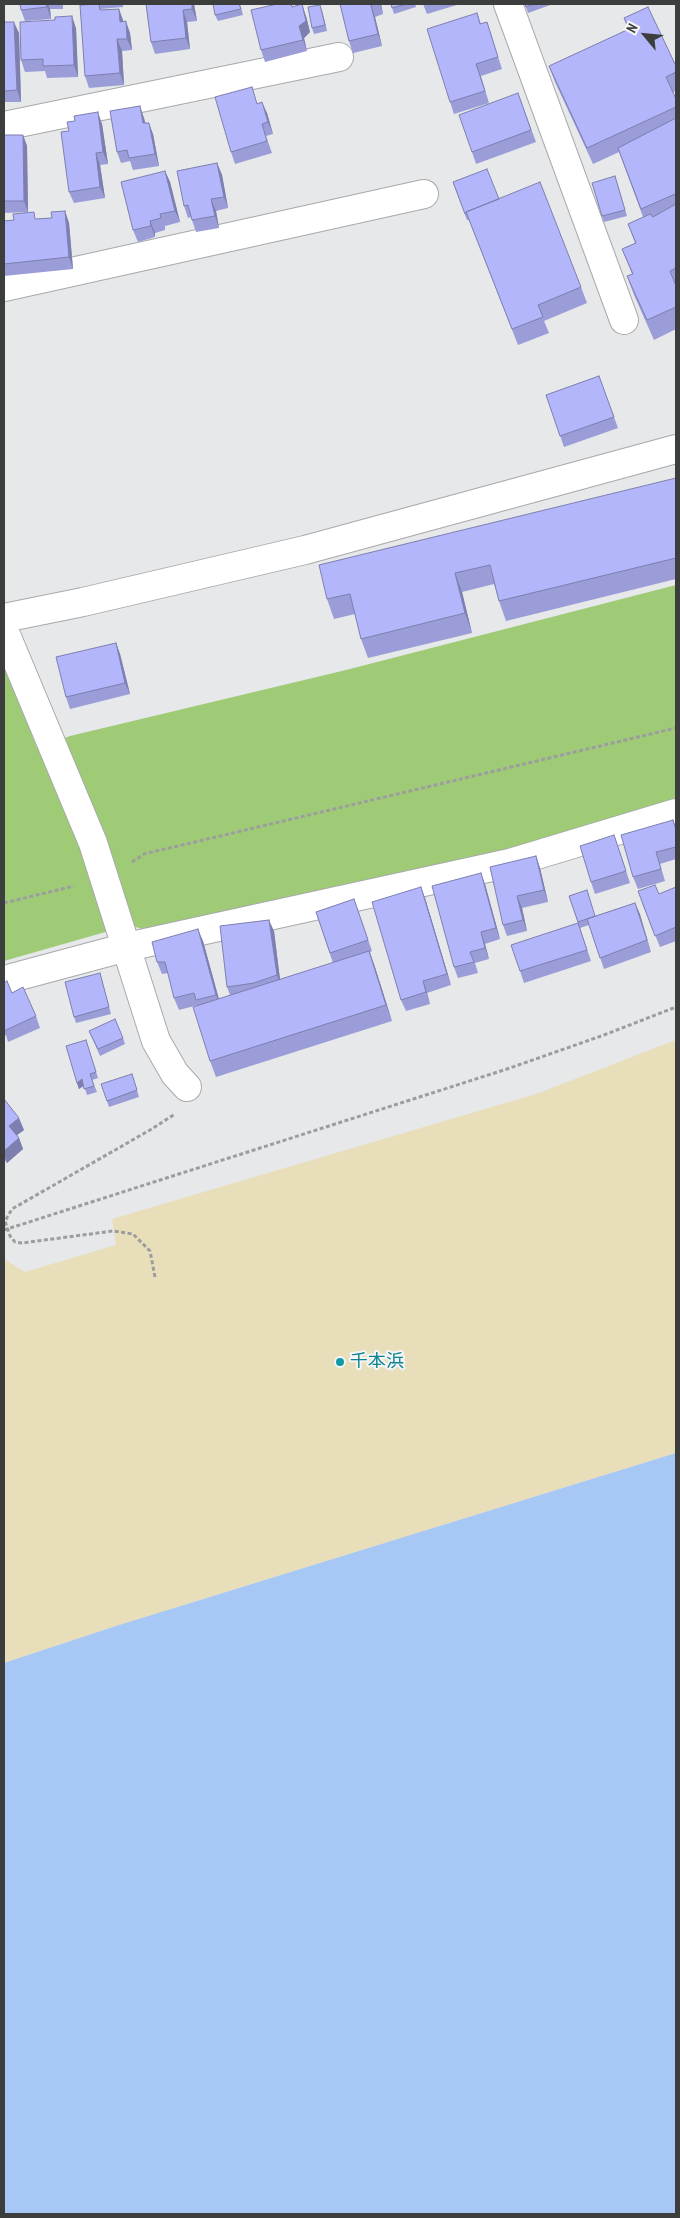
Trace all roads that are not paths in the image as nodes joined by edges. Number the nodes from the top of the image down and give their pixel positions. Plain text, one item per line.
1 (508, 4) edge
2 (339, 57) dead end
3 (4, 126) edge
4 (424, 194) dead end
5 (4, 288) edge
6 (624, 320) dead end
7 (676, 449) edge
8 (4, 618) edge
9 (4, 630) edge
10 (676, 813) edge
11 (127, 947) junction
12 (4, 980) edge
13 (187, 1087) road end

1 - 6 street
2 - 3 street
4 - 5 street
7 - 8 street
9 - 11 street
10 - 11 street
11 - 12 street
11 - 13 street

